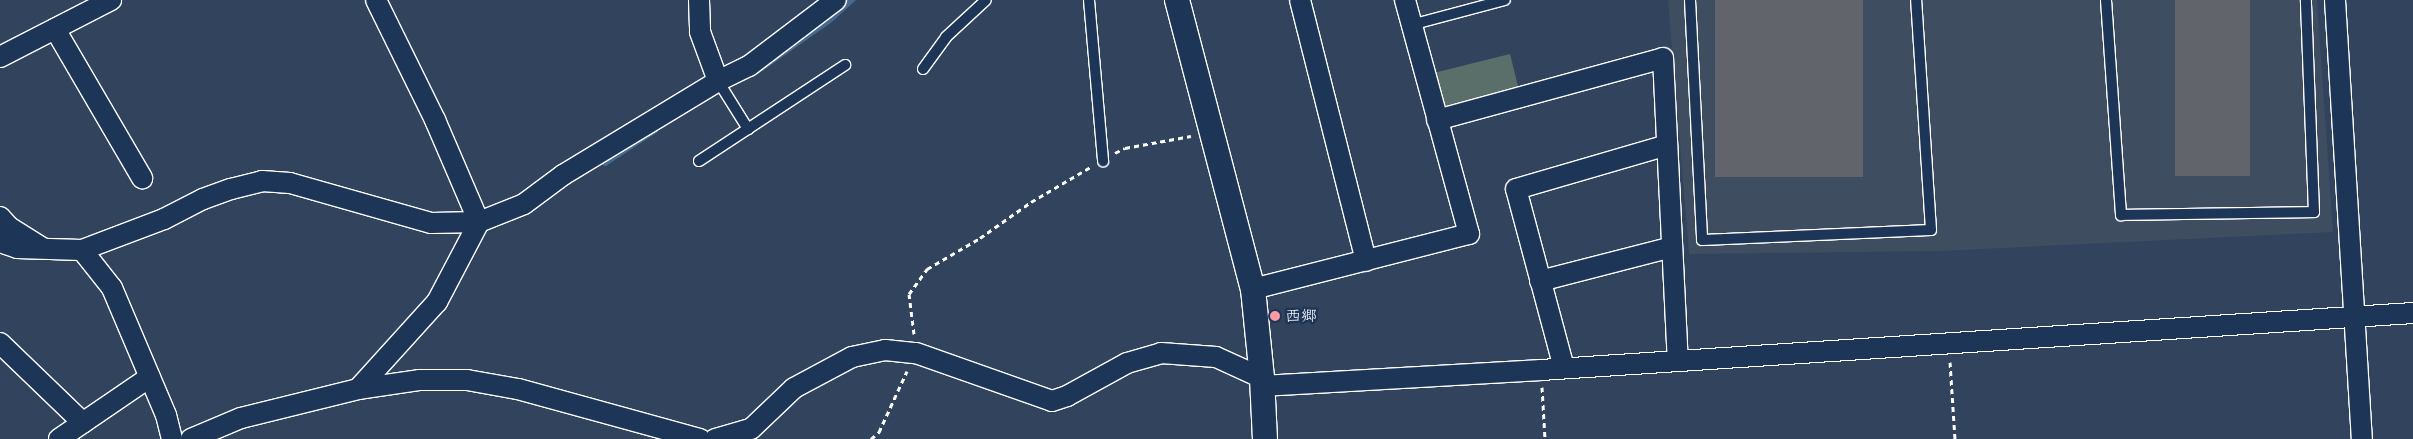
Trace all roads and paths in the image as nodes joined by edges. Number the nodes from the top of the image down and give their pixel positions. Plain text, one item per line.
1 (112, 0) edge
2 (376, 0) edge
3 (699, 0) edge
4 (836, 0) edge
5 (986, 0) edge
6 (1088, 0) edge
7 (1177, 0) edge
8 (1300, 0) edge
9 (1405, 0) edge
10 (1504, 0) edge
11 (1690, 0) edge
12 (1916, 0) edge
13 (2106, 0) edge
14 (2306, 0) edge
15 (2335, 0) edge
16 (1411, 25) junction
17 (55, 29) junction
18 (0, 56) edge
19 (845, 65) dead end
20 (922, 69) dead end
21 (718, 81) junction
22 (1437, 120) junction
23 (748, 129) junction
24 (1212, 133) junction
25 (1667, 145) junction
26 (1103, 160) junction
27 (699, 161) dead end
28 (142, 178) dead end
29 (0, 217) edge
30 (479, 222) junction
31 (0, 242) edge
32 (1672, 247) junction
33 (46, 250) junction
34 (82, 250) junction
35 (1366, 261) junction
36 (1540, 281) junction
37 (1253, 289) junction
38 (2413, 312) edge
39 (2354, 316) junction
40 (0, 342) edge
41 (1949, 343) junction
42 (916, 353) junction
43 (1678, 361) junction
44 (1564, 368) junction
45 (1541, 370) junction
46 (150, 377) junction
47 (1262, 382) junction
48 (358, 389) junction
49 (83, 423) junction
50 (167, 437) edge
51 (691, 438) edge
52 (59, 439) edge
53 (191, 439) edge
54 (715, 439) edge
55 (871, 439) edge
56 (1265, 439) edge
57 (1545, 439) edge
58 (1955, 439) edge
59 (2362, 439) edge

1 - 17 street
2 - 30 street
3 - 21 street
4 - 21 street
5 - 20 lane
6 - 26 lane
7 - 24 street
8 - 35 street
9 - 16 street
10 - 16 lane
11 - 12 lane
13 - 14 lane
15 - 39 street
16 - 22 street
17 - 18 street
17 - 28 street
19 - 23 lane
21 - 23 lane
21 - 30 street
22 - 25 street
22 - 35 street
23 - 27 lane
24 - 26 path
24 - 37 street
25 - 32 street
25 - 36 street
26 - 42 path
29 - 33 street
30 - 34 street
30 - 48 street
31 - 33 street
32 - 36 street
32 - 43 street
33 - 34 street
34 - 46 street
35 - 37 street
36 - 44 street
37 - 47 street
38 - 39 street
39 - 41 street
39 - 59 street
40 - 49 street
41 - 43 street
41 - 58 path
42 - 47 street
42 - 54 street
42 - 55 path
43 - 44 street
44 - 45 street
45 - 47 street
45 - 57 path
46 - 49 street
46 - 50 street
47 - 56 street
48 - 51 street
48 - 53 street
49 - 52 street

